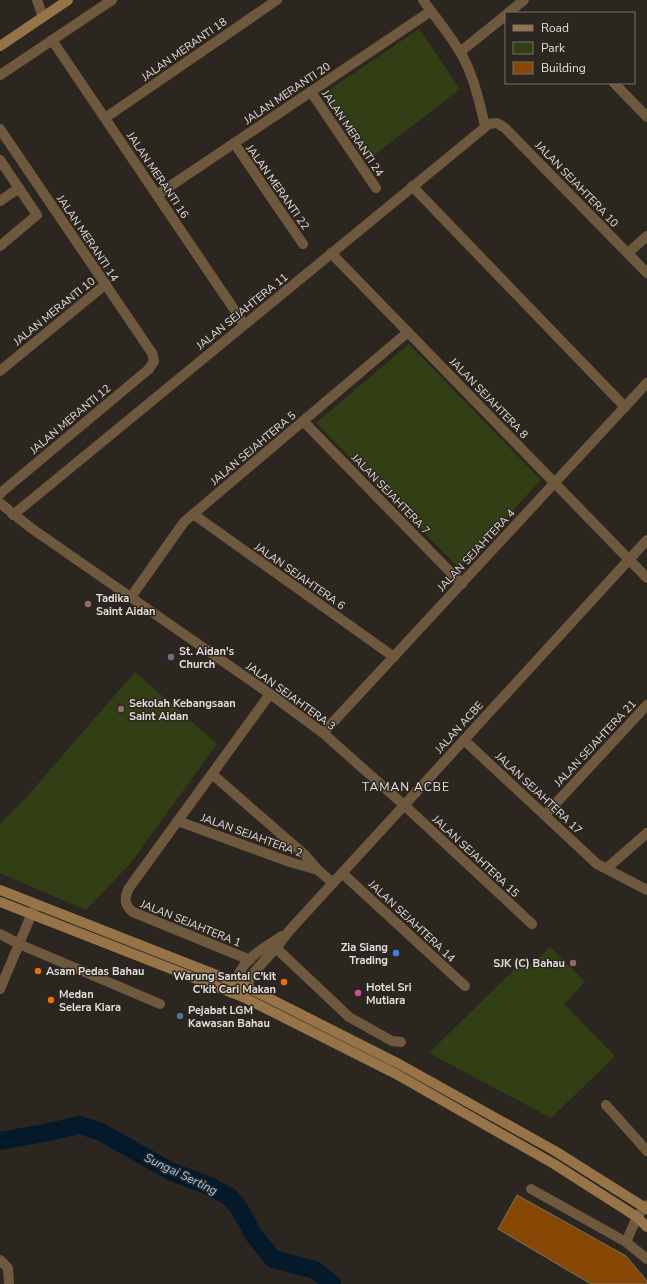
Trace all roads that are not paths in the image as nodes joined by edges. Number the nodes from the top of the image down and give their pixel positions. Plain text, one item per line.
1 (37, 0) edge
2 (68, 0) edge
3 (112, 0) edge
4 (277, 0) edge
5 (423, 0) edge
6 (524, 0) edge
7 (431, 12) junction
8 (509, 12) edge
9 (505, 16) edge
10 (43, 17) junction
11 (52, 40) junction
12 (0, 46) edge
13 (460, 52) junction
14 (0, 75) edge
15 (615, 84) edge
16 (311, 92) junction
17 (646, 114) edge
18 (105, 118) junction
19 (485, 126) junction
20 (0, 129) edge
21 (234, 143) junction
22 (0, 160) edge
23 (412, 186) junction
24 (19, 188) junction
25 (376, 188) dead end
26 (157, 195) junction
27 (0, 201) edge
28 (647, 236) edge
29 (303, 244) dead end
30 (0, 246) edge
31 (331, 253) junction
32 (628, 253) junction
33 (647, 273) edge
34 (106, 284) junction
35 (244, 324) junction
36 (408, 332) junction
37 (154, 361) joint
38 (0, 371) edge
39 (647, 383) edge
40 (625, 407) junction
41 (303, 421) junction
42 (555, 483) junction
43 (0, 494) edge
44 (0, 503) edge
45 (193, 514) junction
46 (13, 515) junction
47 (647, 540) edge
48 (629, 560) junction
49 (647, 578) edge
50 (462, 584) junction
51 (131, 597) junction
52 (394, 657) junction
53 (270, 694) junction
54 (647, 705) edge
55 (323, 734) junction
56 (464, 740) junction
57 (212, 774) junction
58 (404, 805) junction
59 (545, 815) junction
60 (178, 821) junction
61 (647, 833) edge
62 (607, 868) junction
63 (318, 870) junction
64 (342, 873) junction
65 (333, 884) junction
66 (0, 890) edge
67 (647, 890) edge
68 (0, 902) edge
69 (36, 904) junction
70 (32, 914) junction
71 (532, 924) dead end
72 (289, 931) junction
73 (0, 934) edge
74 (19, 944) junction
75 (276, 948) junction
76 (250, 960) junction
77 (235, 982) junction
78 (465, 986) dead end
79 (247, 987) junction
80 (0, 990) edge
81 (231, 993) junction
82 (243, 997) junction
83 (160, 1004) dead end
84 (401, 1042) dead end
85 (606, 1105) dead end
86 (647, 1151) edge
87 (531, 1189) dead end
88 (646, 1207) edge
89 (637, 1216) junction
90 (647, 1227) edge
91 (626, 1242) junction
92 (647, 1259) edge
93 (0, 1260) edge
94 (9, 1284) edge

1 - 10 street
2 - 10 main road
3 - 11 street
4 - 18 street, JALAN MERANTI 18
5 - 7 street
6 - 8 street
7 - 13 street
7 - 16 street, JALAN MERANTI 20
9 - 13 street
10 - 12 main road
11 - 14 street
11 - 18 street, JALAN MERANTI 16
13 - 19 street
15 - 17 street
16 - 21 street, JALAN MERANTI 20
16 - 25 street, JALAN MERANTI 24
18 - 26 street, JALAN MERANTI 16
19 - 23 street, JALAN SEJAHTERA 11
19 - 32 street, JALAN SEJAHTERA 10
20 - 34 street, JALAN MERANTI 14
21 - 26 street, JALAN MERANTI 20
21 - 29 street, JALAN MERANTI 22
22 - 24 street
23 - 31 street, JALAN SEJAHTERA 11
23 - 40 street
24 - 27 street
24 - 30 street
26 - 35 street, JALAN MERANTI 16
28 - 32 street
31 - 35 street, JALAN SEJAHTERA 11
31 - 36 street, JALAN SEJAHTERA 8
32 - 33 street, JALAN SEJAHTERA 10
34 - 37 street, JALAN MERANTI 14
34 - 38 street, JALAN MERANTI 10
35 - 46 street, JALAN SEJAHTERA 11
36 - 41 street, JALAN SEJAHTERA 5
36 - 42 street, JALAN SEJAHTERA 8
37 - 43 street, JALAN MERANTI 12
39 - 40 street, JALAN SEJAHTERA 4
40 - 42 street, JALAN SEJAHTERA 4
41 - 45 street, JALAN SEJAHTERA 5
41 - 50 street, JALAN SEJAHTERA 7
42 - 48 street, JALAN SEJAHTERA 8
42 - 50 street, JALAN SEJAHTERA 4
44 - 46 street, JALAN SEJAHTERA 3
45 - 51 street, JALAN SEJAHTERA 5
45 - 52 street, JALAN SEJAHTERA 6
46 - 51 street, JALAN SEJAHTERA 3
47 - 48 street, JALAN ACBE
48 - 49 street, JALAN SEJAHTERA 8
48 - 56 street, JALAN ACBE
50 - 52 street, JALAN SEJAHTERA 4
51 - 53 street, JALAN SEJAHTERA 3
52 - 55 street, JALAN SEJAHTERA 4
53 - 55 street, JALAN SEJAHTERA 3
53 - 57 street
54 - 59 street, JALAN SEJAHTERA 21
55 - 58 street, JALAN SEJAHTERA 3
56 - 58 street, JALAN ACBE
56 - 59 street, JALAN SEJAHTERA 17
57 - 60 street
57 - 63 street, JALAN SEJAHTERA 2
58 - 64 street, JALAN ACBE
58 - 71 street, JALAN SEJAHTERA 15
59 - 62 street, JALAN SEJAHTERA 17
60 - 63 street, JALAN SEJAHTERA 2
60 - 76 street, JALAN SEJAHTERA 1
61 - 62 street
62 - 67 street
63 - 65 street, JALAN SEJAHTERA 2
64 - 65 street, JALAN ACBE
64 - 78 street, JALAN SEJAHTERA 14
65 - 72 street, JALAN ACBE
66 - 69 main road
68 - 70 main road
69 - 70 street
69 - 77 main road
70 - 74 street
70 - 81 main road
72 - 75 street, JALAN ACBE
72 - 76 street, JALAN ACBE
73 - 74 street
74 - 80 street
74 - 83 street
75 - 79 street, JALAN ACBE
75 - 84 street
76 - 77 street, JALAN ACBE
77 - 79 main road
77 - 81 street, JALAN ACBE
79 - 82 street, JALAN ACBE
79 - 88 main road
81 - 82 main road
82 - 89 main road
85 - 86 street
87 - 91 street
88 - 89 street
89 - 90 main road
89 - 91 street
91 - 92 street
93 - 94 street

